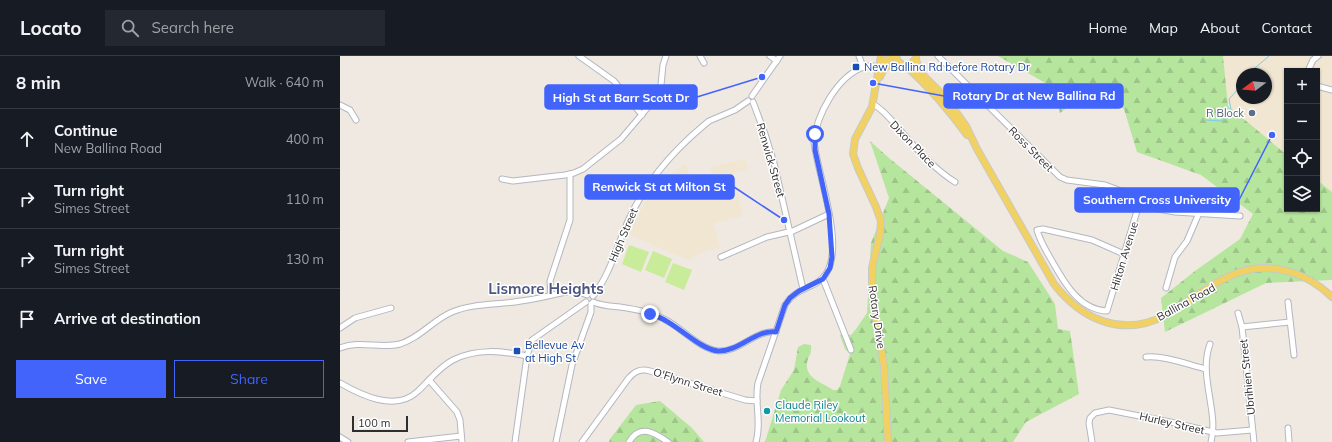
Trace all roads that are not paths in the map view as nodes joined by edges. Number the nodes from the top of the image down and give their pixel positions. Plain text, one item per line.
1 (579, 56) edge
2 (666, 56) edge
3 (700, 56) edge
4 (770, 56) edge
5 (859, 56) edge
6 (881, 56) edge
7 (895, 56) edge
8 (938, 56) edge
9 (1318, 56) edge
10 (916, 58) edge
11 (779, 59) edge
12 (704, 63) dead end
13 (902, 64) junction
14 (863, 67) junction
15 (882, 67) junction
16 (1309, 68) edge
17 (1320, 87) edge
18 (1332, 90) edge
19 (750, 102) junction
20 (873, 104) junction
21 (340, 106) edge
22 (642, 114) junction
23 (356, 120) dead end
24 (977, 149) junction
25 (570, 174) junction
26 (502, 179) dead end
27 (954, 182) dead end
28 (1140, 201) junction
29 (1199, 213) junction
30 (829, 214) junction
31 (1240, 216) dead end
32 (790, 231) junction
33 (1124, 254) junction
34 (721, 257) dead end
35 (823, 279) junction
36 (1166, 288) dead end
37 (803, 289) junction
38 (551, 295) junction
39 (590, 295) junction
40 (1332, 297) edge
41 (1288, 302) dead end
42 (590, 303) junction
43 (391, 308) dead end
44 (1238, 313) dead end
45 (1290, 322) junction
46 (1242, 327) junction
47 (340, 328) edge
48 (776, 332) junction
49 (1210, 344) dead end
50 (340, 348) edge
51 (851, 350) dead end
52 (1294, 355) dead end
53 (528, 356) junction
54 (1146, 357) dead end
55 (1206, 369) junction
56 (429, 380) junction
57 (340, 383) edge
58 (758, 401) junction
59 (1288, 428) dead end
60 (1252, 430) junction
61 (1213, 432) junction
62 (461, 436) junction
63 (340, 437) edge
64 (348, 442) edge
65 (408, 442) edge
66 (462, 442) edge
67 (515, 442) edge
68 (556, 442) edge
69 (582, 442) edge
70 (629, 442) edge
71 (668, 442) edge
72 (756, 442) edge
73 (888, 442) edge
74 (1092, 442) edge
75 (1211, 442) edge
76 (1254, 442) edge
77 (1289, 442) edge

1 - 22 street
2 - 22 street
3 - 12 street
4 - 11 street
5 - 14 street
6 - 15 main road, Rotary Drive
7 - 13 main road, Ballina Road
7 - 15 main road, Rotary Drive
8 - 28 street, Ross Street
9 - 16 street
10 - 13 main road
10 - 24 main road, Ballina Road
11 - 19 street, High Street
13 - 15 main road
13 - 24 main road, Ballina Road
14 - 15 street
14 - 30 street
15 - 20 main road, Rotary Drive
17 - 18 street
19 - 32 street, Renwick Street
19 - 39 street, High Street
20 - 27 street, Dixon Place
20 - 73 main road, Rotary Drive
21 - 23 street
22 - 25 street
24 - 40 main road, Ballina Road
25 - 26 street
25 - 38 street
28 - 29 street, Ross Street
28 - 33 street, Hilton Avenue
29 - 31 street, Ross Street
29 - 36 street
30 - 32 street
30 - 35 street
32 - 34 street
32 - 37 street, Renwick Street
33 - 33 street, Hilton Avenue
35 - 37 street
35 - 51 street
37 - 48 street
38 - 39 street
38 - 50 street
39 - 42 street
39 - 42 street
41 - 45 street
42 - 48 street
42 - 53 street
42 - 68 street
43 - 47 street
44 - 46 street, Ubrihien Street
45 - 46 street
45 - 52 street
46 - 60 street, Ubrihien Street
48 - 58 street
49 - 55 street
53 - 56 street
53 - 67 street
54 - 55 street
55 - 61 street
56 - 57 street
56 - 62 street
58 - 69 street, O'Flynn Street
58 - 72 street
59 - 77 street
60 - 61 street, Hurley Street
60 - 76 street, Ubrihien Street
61 - 74 street, Hurley Street
61 - 75 street
62 - 65 street
62 - 66 street
63 - 64 street
70 - 71 street

